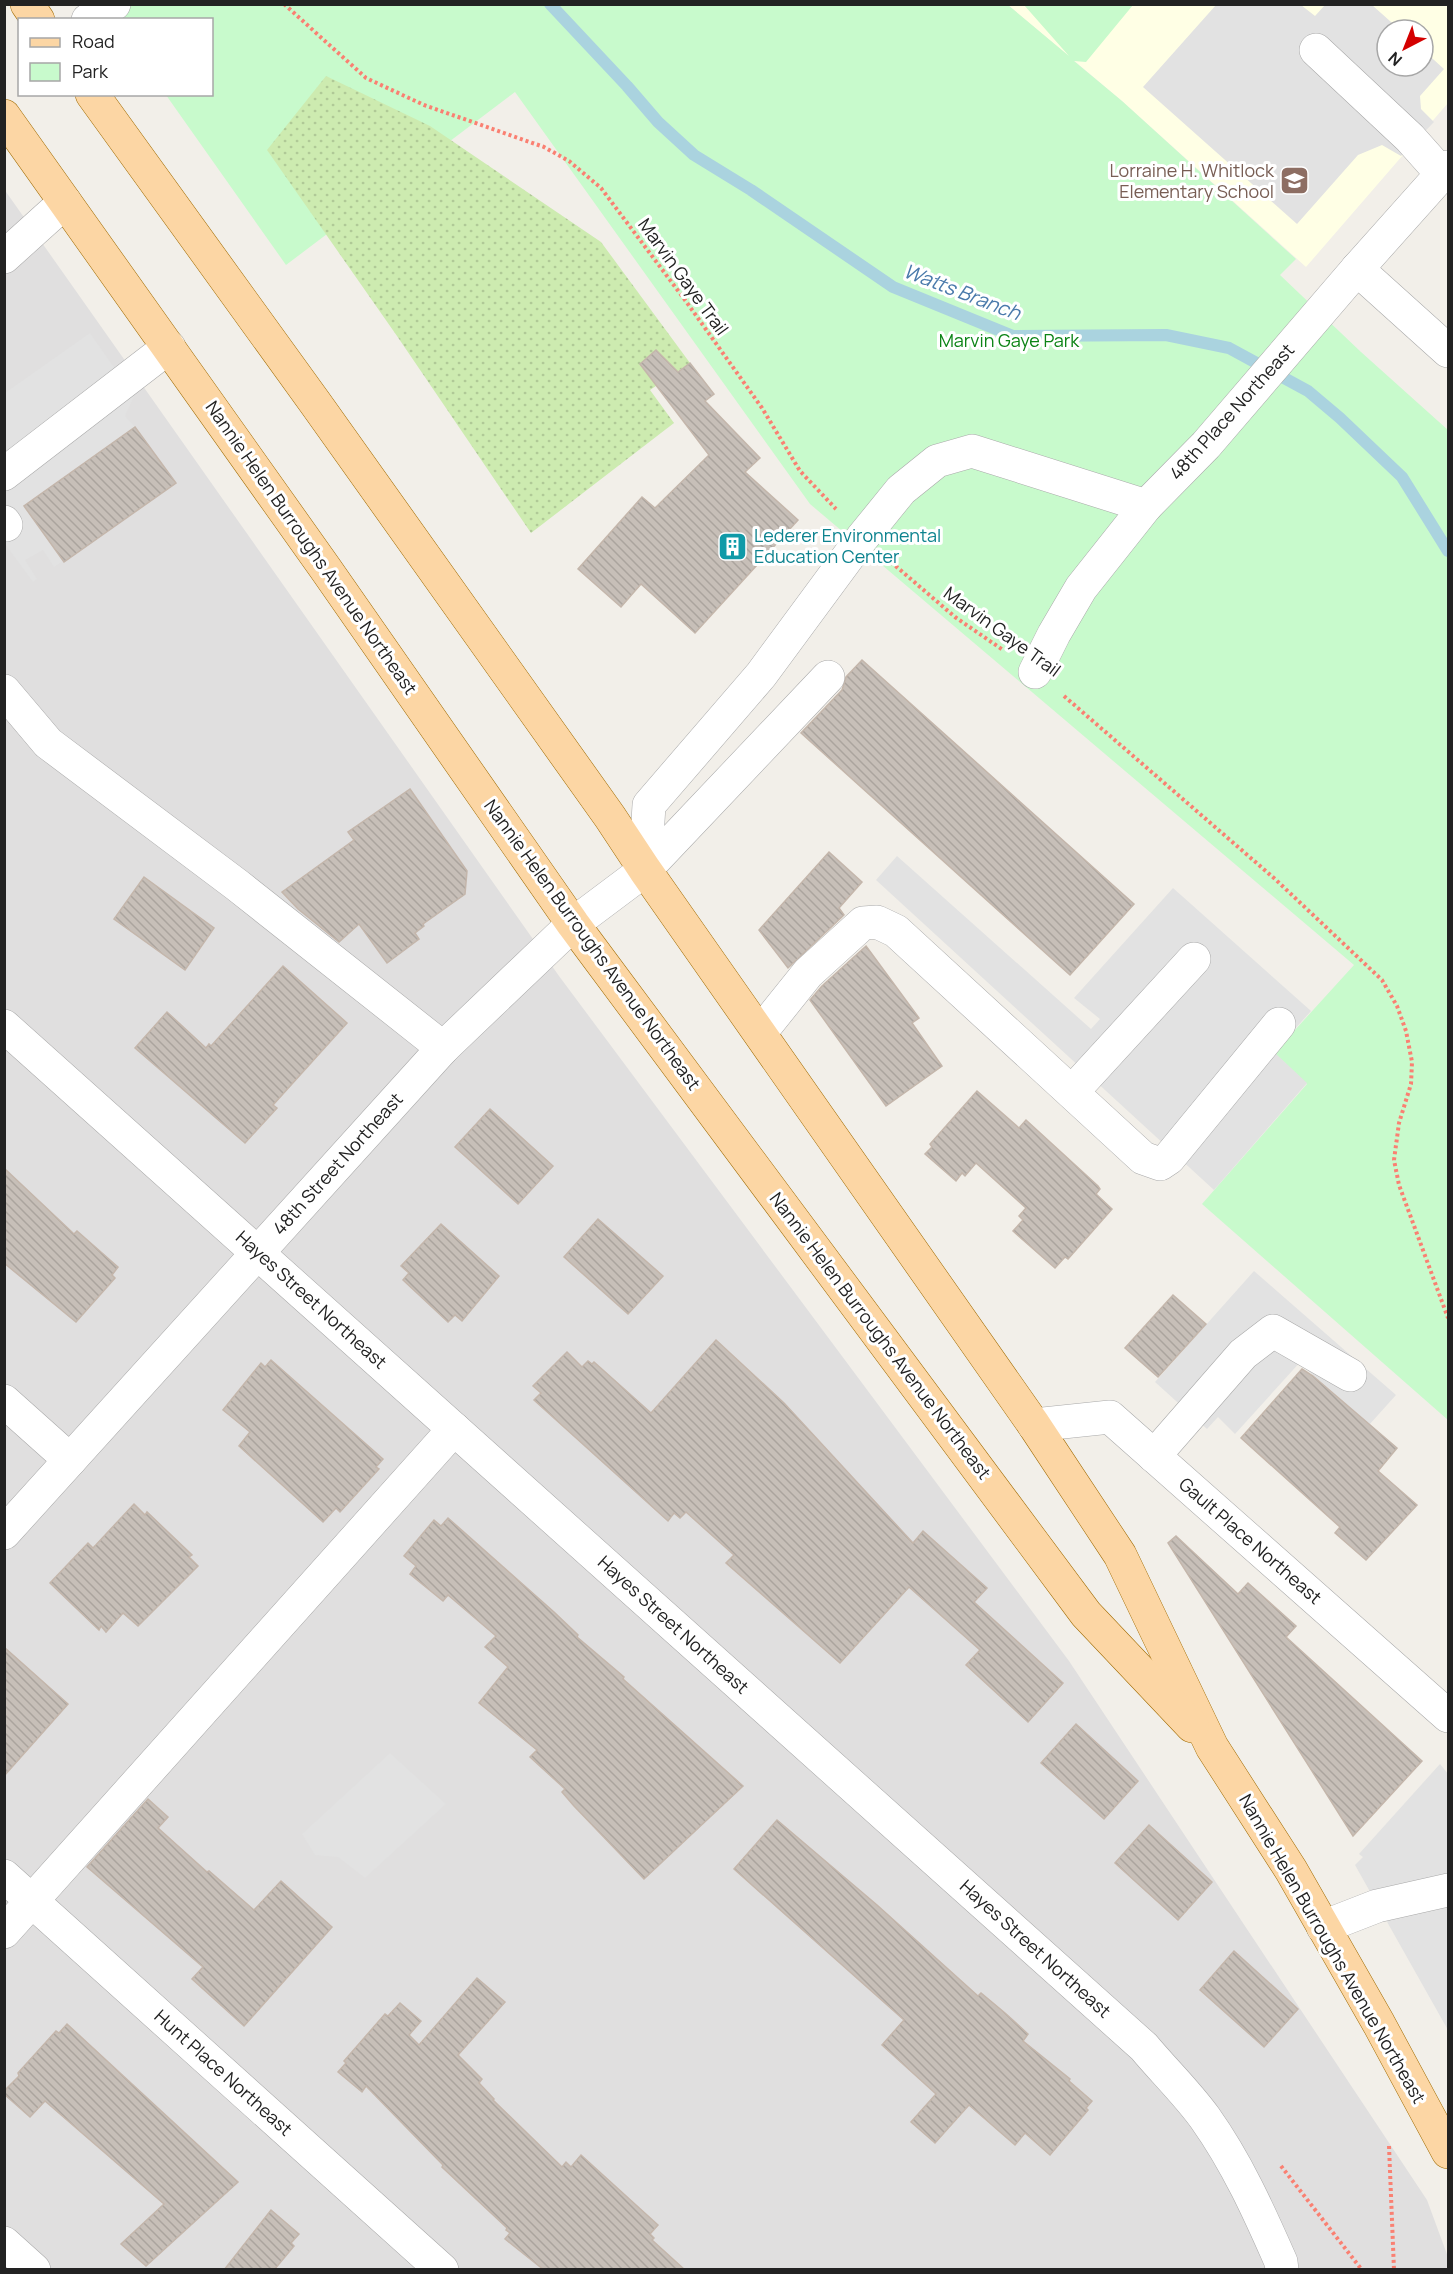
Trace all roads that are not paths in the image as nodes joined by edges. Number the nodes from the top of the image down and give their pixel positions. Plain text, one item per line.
1 (27, 4) edge
2 (114, 4) edge
3 (37, 18) edge
4 (91, 18) edge
5 (1316, 50) dead end
6 (93, 96) edge
7 (4, 116) edge
8 (1445, 171) edge
9 (65, 202) junction
10 (4, 257) edge
11 (1357, 269) junction
12 (169, 347) junction
13 (1449, 351) edge
14 (4, 474) edge
15 (1146, 506) junction
16 (1035, 672) road end
17 (828, 677) dead end
18 (4, 691) edge
19 (645, 870) junction
20 (573, 924) junction
21 (1194, 959) dead end
22 (1279, 1024) dead end
23 (4, 1026) edge
24 (760, 1034) junction
25 (443, 1047) junction
26 (1072, 1092) junction
27 (257, 1252) junction
28 (1350, 1375) dead end
29 (4, 1401) edge
30 (1034, 1425) junction
31 (454, 1429) junction
32 (1154, 1456) junction
33 (70, 1460) junction
34 (4, 1533) edge
35 (1449, 1716) edge
36 (1212, 1747) junction
37 (4, 1876) edge
38 (1449, 1890) edge
39 (32, 1901) junction
40 (1323, 1927) junction
41 (4, 1932) edge
42 (1446, 2142) edge
43 (4, 2243) edge
44 (34, 2270) edge
45 (442, 2270) edge
46 (1282, 2270) edge

1 - 3 main road
2 - 4 street
5 - 8 street
6 - 19 main road, Nannie Helen Burroughs Avenue Northeast
7 - 9 main road, Nannie Helen Burroughs Avenue Northeast
8 - 11 street, 48th Place Northeast
9 - 10 street
9 - 12 main road, Nannie Helen Burroughs Avenue Northeast
11 - 13 street
11 - 15 street, 48th Place Northeast
12 - 14 street
12 - 20 main road, Nannie Helen Burroughs Avenue Northeast
15 - 16 street, 48th Place Northeast
15 - 19 street
17 - 19 street, 48th Street Northeast
18 - 25 street
19 - 20 street, 48th Street Northeast
19 - 24 main road, Nannie Helen Burroughs Avenue Northeast
20 - 25 street, 48th Street Northeast
20 - 36 main road, Nannie Helen Burroughs Avenue Northeast
21 - 26 street
22 - 26 street
23 - 27 street, Hayes Street Northeast
24 - 26 street
24 - 30 main road, Nannie Helen Burroughs Avenue Northeast
25 - 27 street, 48th Street Northeast
27 - 31 street, Hayes Street Northeast
27 - 33 street, 48th Street Northeast
28 - 32 street
29 - 33 street
30 - 32 street, Gault Place Northeast
30 - 36 main road, Nannie Helen Burroughs Avenue Northeast
31 - 39 street
31 - 46 street, Hayes Street Northeast
32 - 35 street, Gault Place Northeast
33 - 34 street, 48th Street Northeast
36 - 40 main road, Nannie Helen Burroughs Avenue Northeast
37 - 39 street, Hunt Place Northeast
38 - 40 street
39 - 41 street
39 - 45 street, Hunt Place Northeast
40 - 42 main road, Nannie Helen Burroughs Avenue Northeast
43 - 44 street

